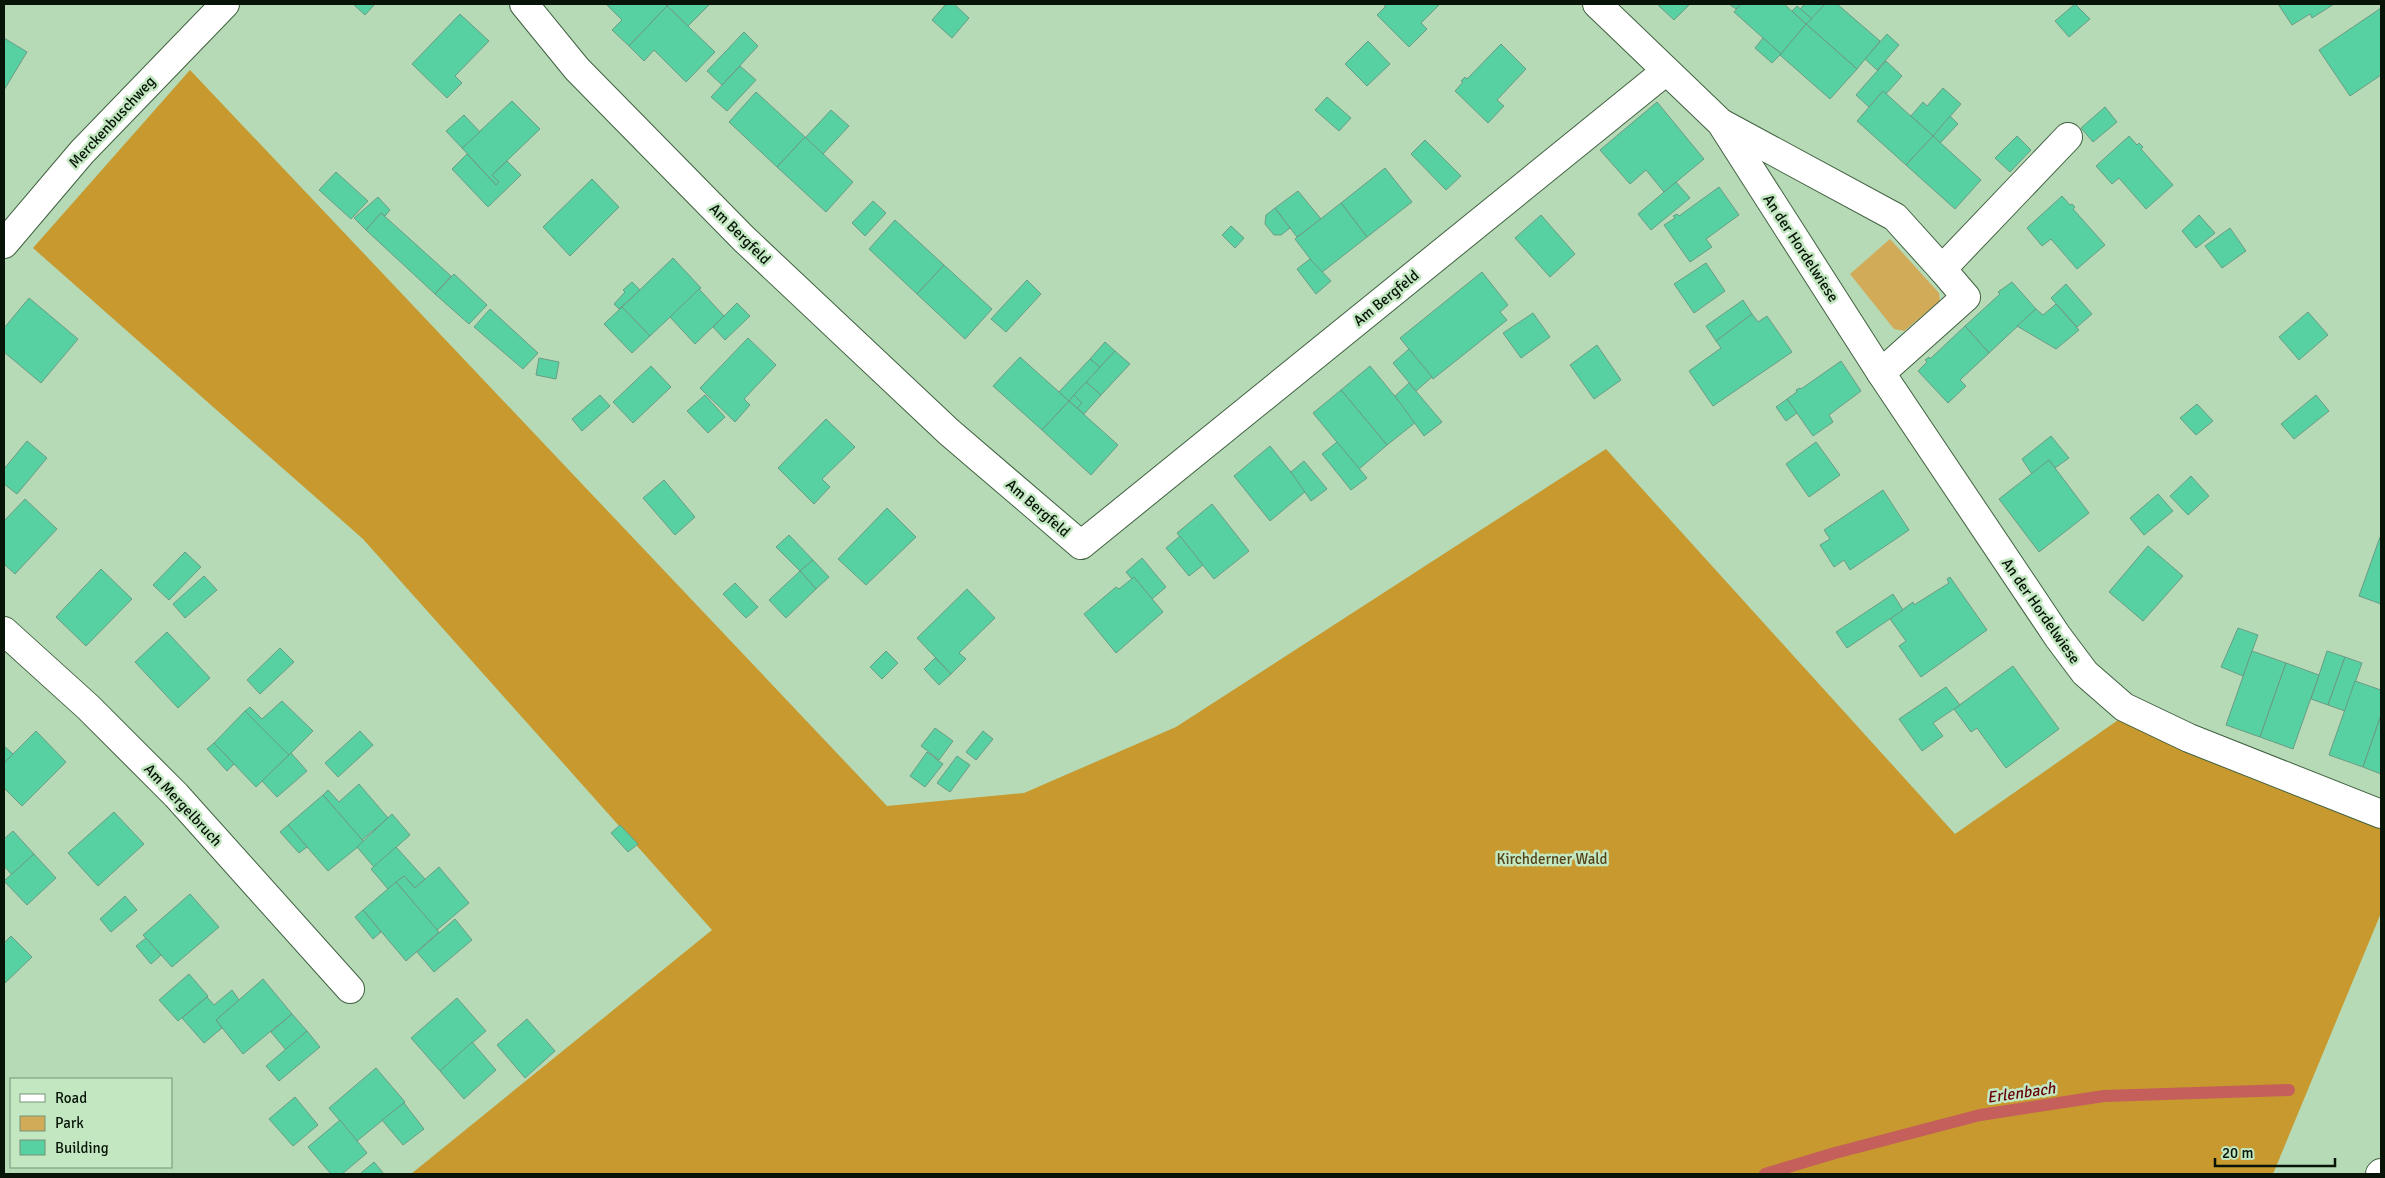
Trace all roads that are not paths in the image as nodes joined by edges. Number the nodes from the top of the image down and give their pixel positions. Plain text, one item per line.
1 (225, 4) edge
2 (524, 4) edge
3 (1597, 4) edge
4 (1666, 71) junction
5 (1721, 123) junction
6 (2068, 137) dead end
7 (4, 244) edge
8 (1942, 269) junction
9 (1881, 373) junction
10 (4, 631) edge
11 (2381, 814) edge
12 (350, 989) dead end

1 - 7 street, Merckenbuschweg
2 - 4 street, Am Bergfeld
3 - 4 street, An der Hordelwiese
4 - 5 street, An der Hordelwiese
5 - 8 street, An der Hordelwiese
5 - 9 street, An der Hordelwiese
6 - 8 street
8 - 9 street, An der Hordelwiese
9 - 11 street, An der Hordelwiese
10 - 12 street, Am Mergelbruch

